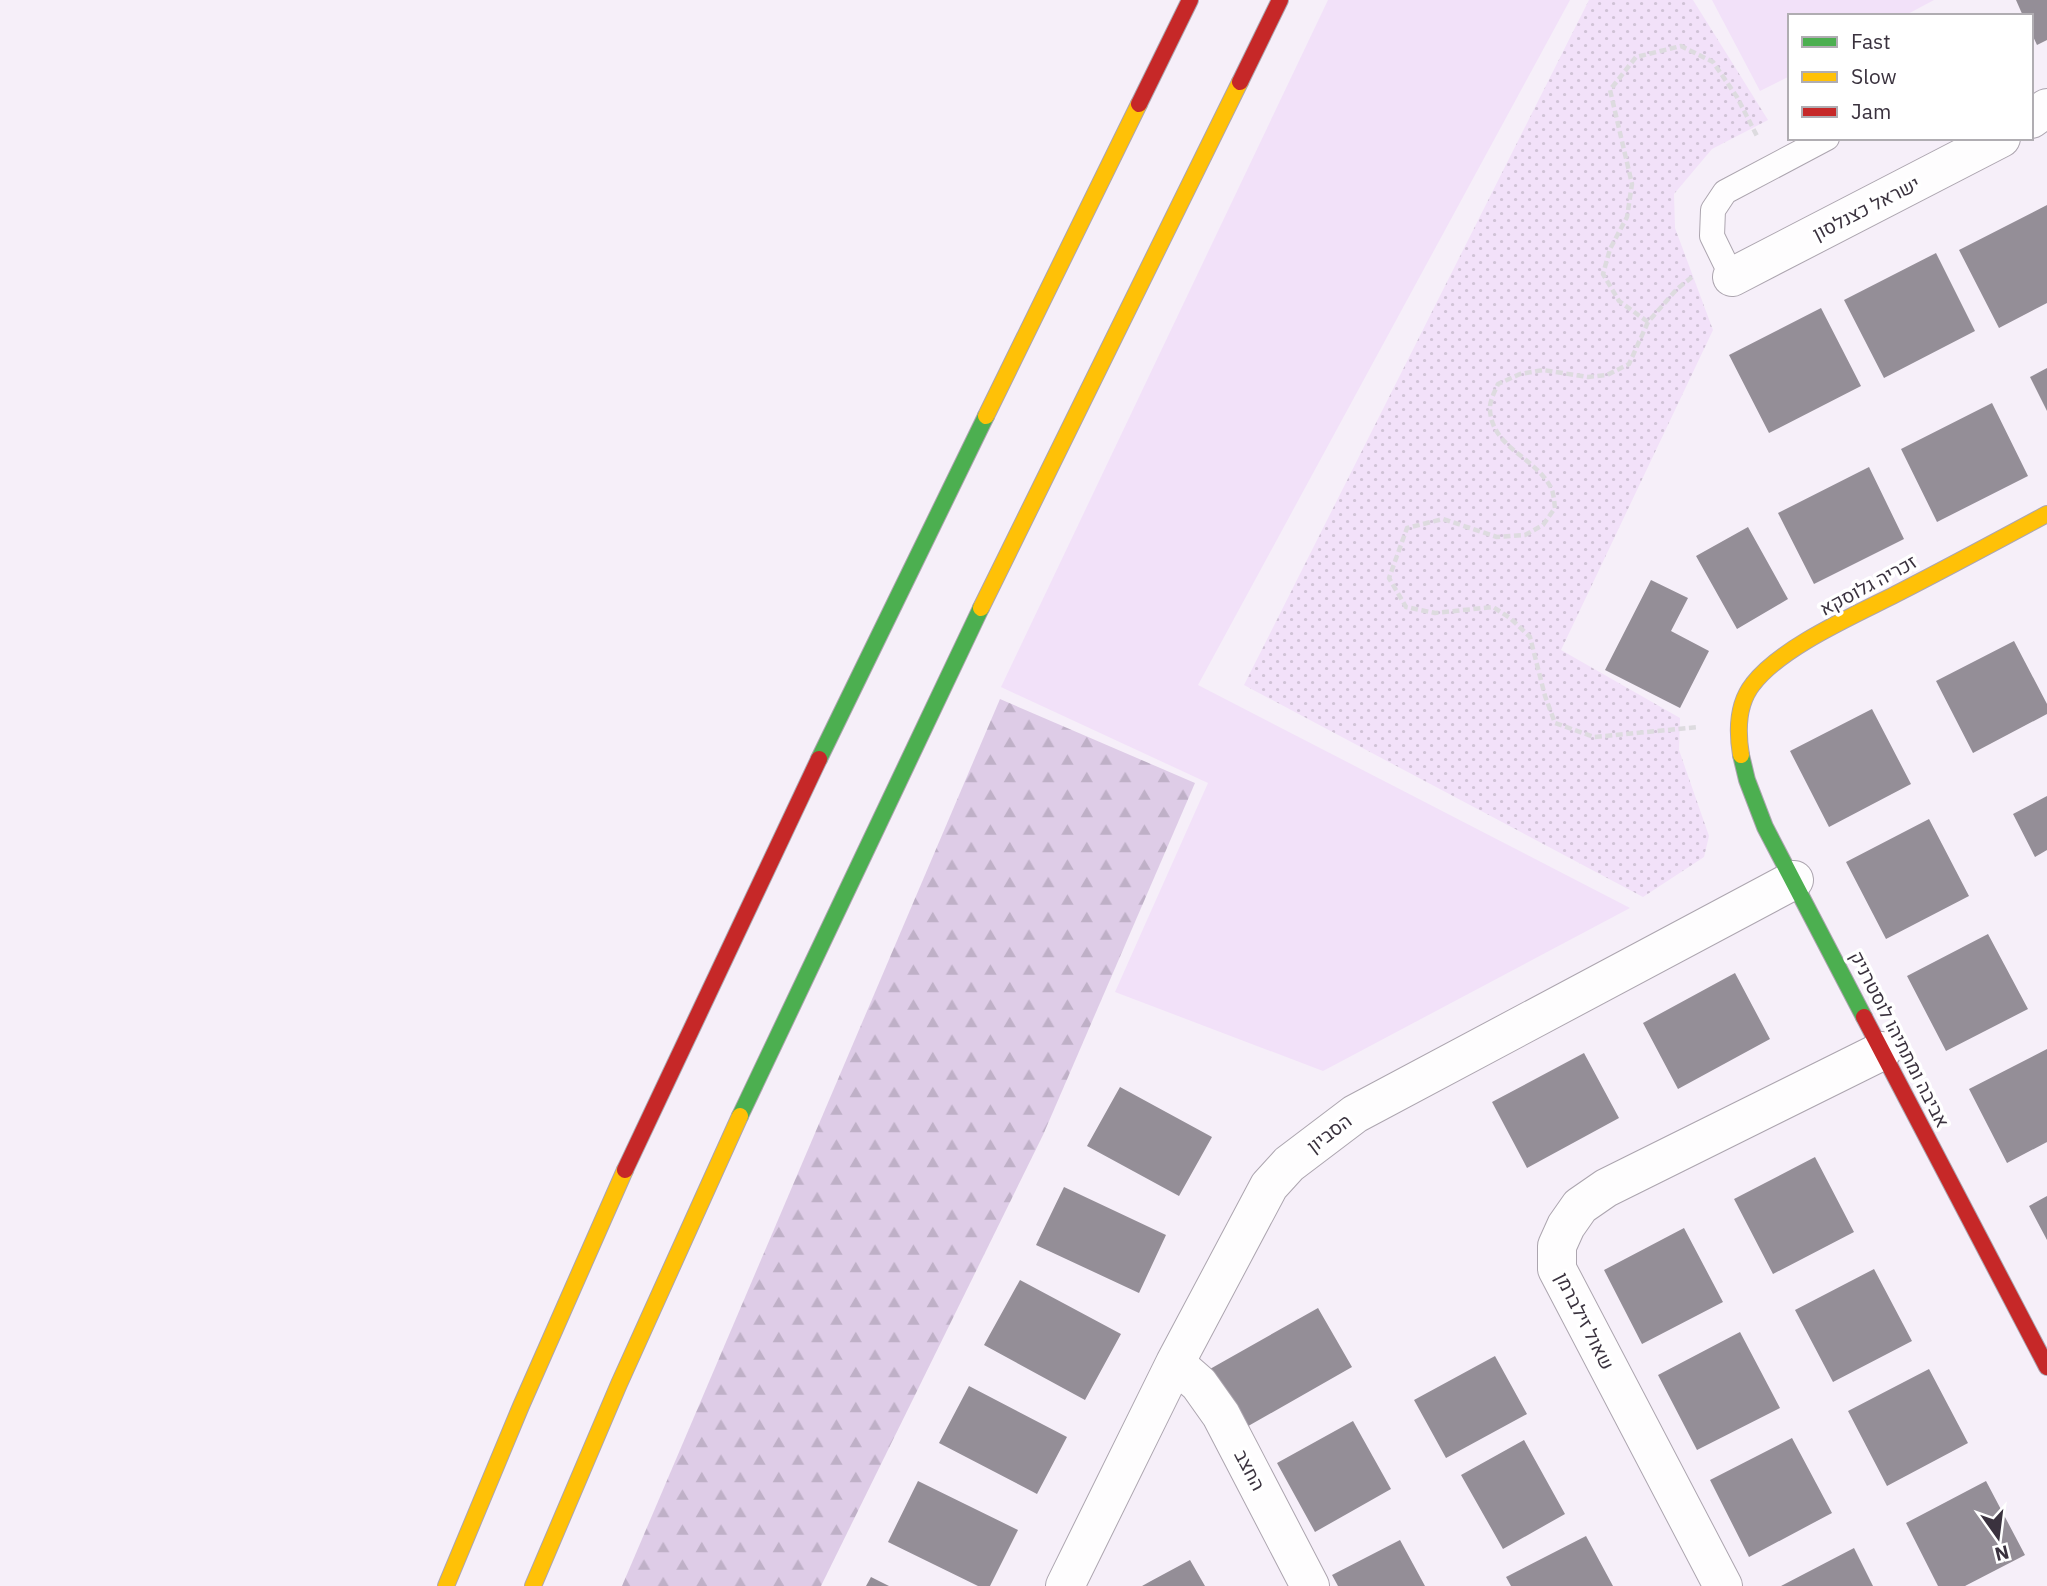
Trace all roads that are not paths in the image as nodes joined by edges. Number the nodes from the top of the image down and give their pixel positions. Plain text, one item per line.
1 (1190, 0) edge
2 (1280, 0) edge
3 (1823, 140) edge
4 (1997, 140) edge
5 (1726, 266) joint
6 (2047, 514) edge
7 (1737, 723) joint
8 (1794, 880) junction
9 (1882, 1051) junction
10 (1175, 1363) junction
11 (2047, 1367) edge
12 (446, 1586) edge
13 (533, 1586) edge
14 (1065, 1586) edge
15 (1310, 1586) edge
16 (1723, 1586) edge

1 - 12 main road
2 - 13 main road
3 - 5 lane
4 - 5 street, ישראל כצנלסון
6 - 7 main road, זכריה גלוסקא
7 - 8 main road, אביבה ומתתיהו לוסטרניק
8 - 9 main road, אביבה ומתתיהו לוסטרניק
8 - 10 street, הסביון
9 - 11 main road, אביבה ומתתיהו לוסטרניק
9 - 16 street, שאול זילברמן
10 - 14 street, הסביון
10 - 15 street, החצב

